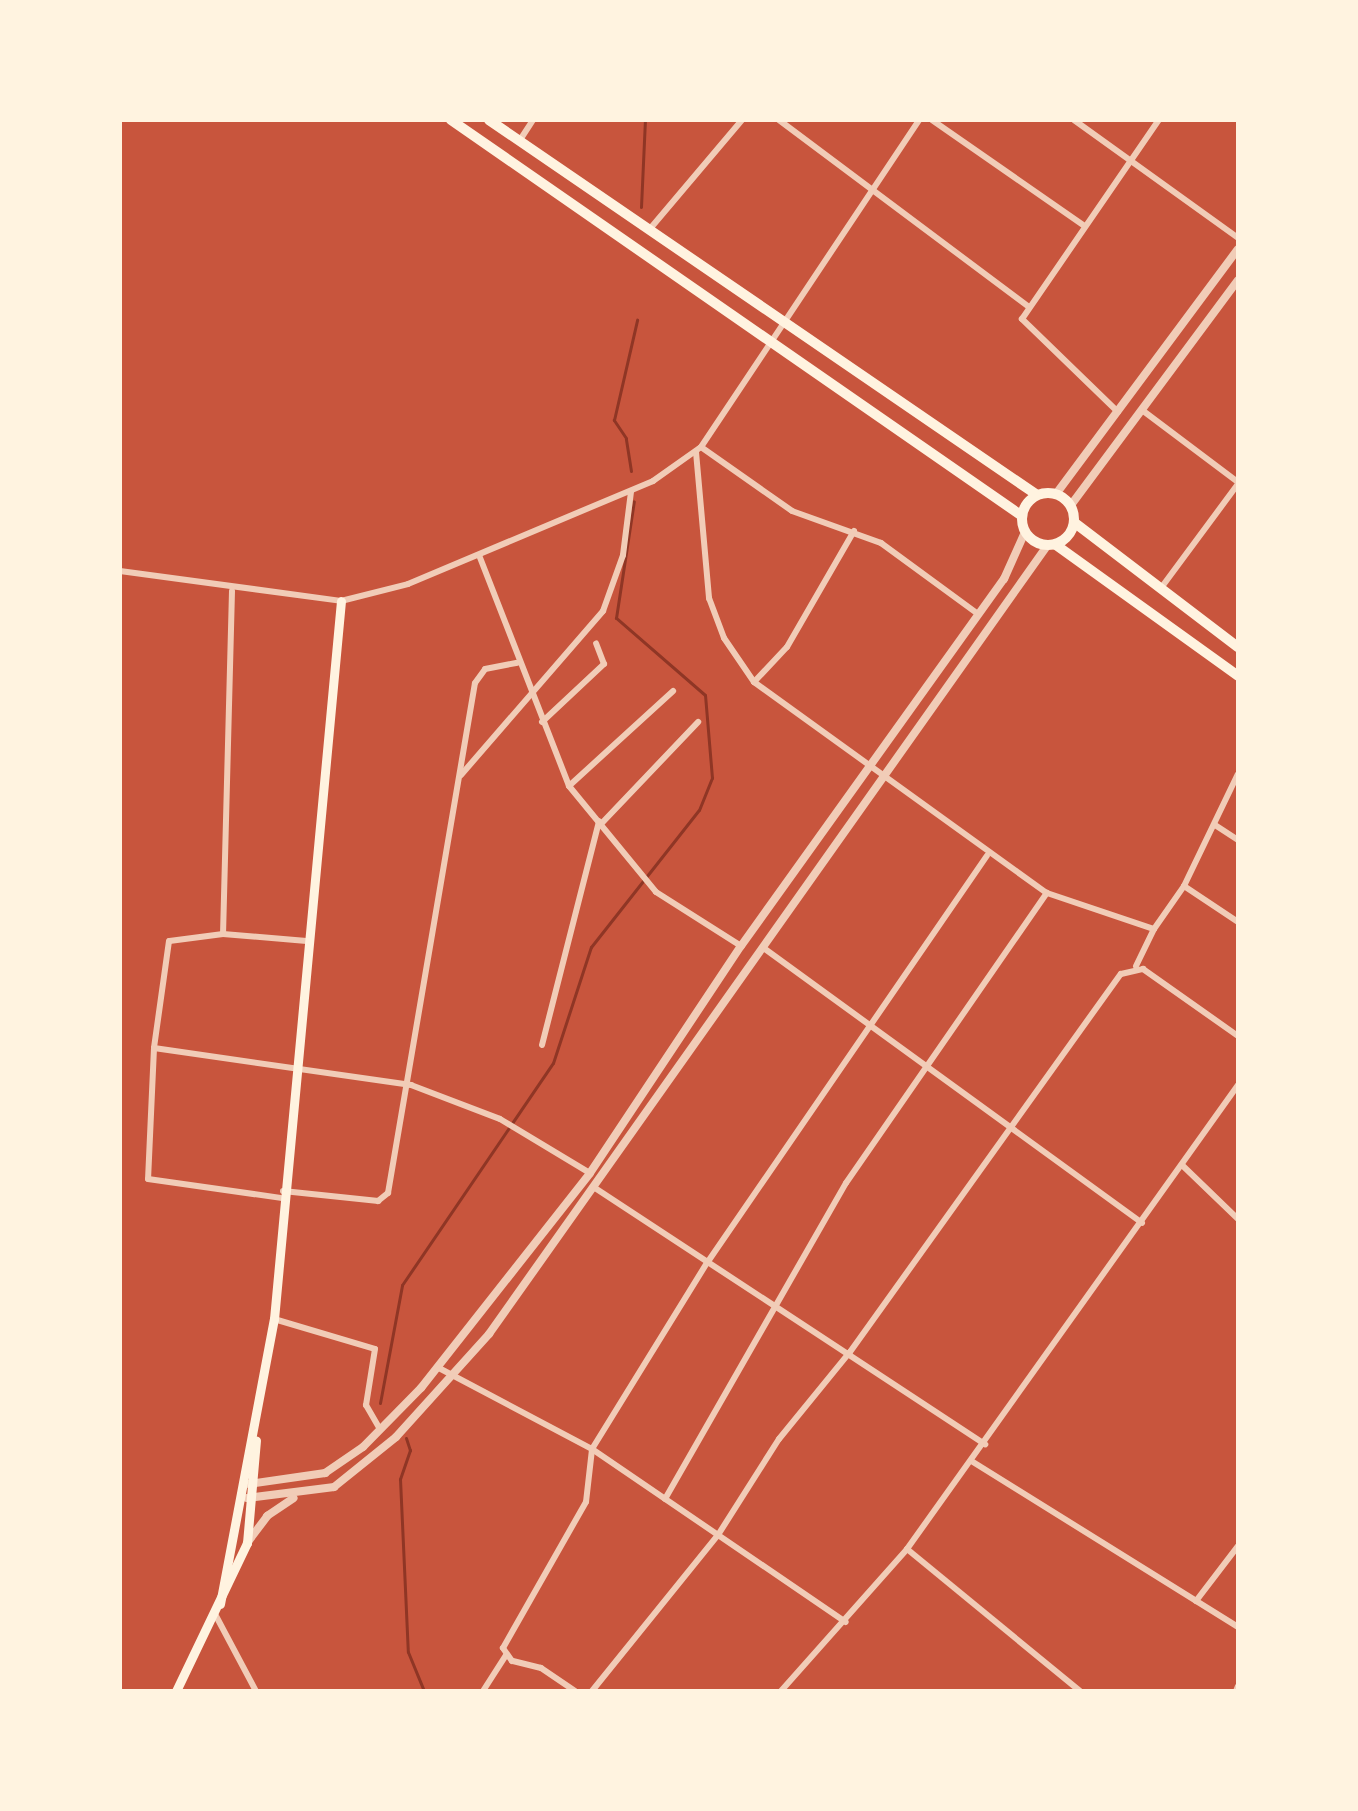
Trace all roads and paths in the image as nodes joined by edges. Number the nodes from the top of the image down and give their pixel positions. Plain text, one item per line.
1 (451, 120) edge
2 (489, 120) edge
3 (533, 120) edge
4 (742, 120) edge
5 (779, 120) edge
6 (919, 120) edge
7 (932, 120) edge
8 (1074, 120) edge
9 (1159, 120) edge
10 (520, 140) junction
11 (1130, 160) junction
12 (871, 189) junction
13 (1083, 225) junction
14 (649, 230) junction
15 (1238, 238) edge
16 (1238, 249) edge
17 (1238, 280) edge
18 (1029, 307) junction
19 (785, 321) junction
20 (773, 341) junction
21 (1142, 410) junction
22 (1118, 412) junction
23 (698, 449) junction
24 (1238, 483) edge
25 (631, 492) junction
26 (1056, 494) junction
27 (1037, 495) junction
28 (1071, 505) junction
29 (1022, 516) junction
30 (1075, 523) junction
31 (854, 531) junction
32 (1025, 532) junction
33 (1052, 545) junction
34 (479, 555) junction
35 (120, 571) edge
36 (232, 591) junction
37 (1159, 591) junction
38 (341, 601) junction
39 (978, 614) junction
40 (596, 643) dead end
41 (1238, 647) edge
42 (517, 663) junction
43 (1238, 676) edge
44 (754, 682) junction
45 (673, 691) dead end
46 (533, 696) junction
47 (542, 722) junction
48 (698, 722) dead end
49 (870, 769) junction
50 (1238, 774) edge
51 (461, 776) junction
52 (884, 779) junction
53 (569, 786) junction
54 (600, 822) junction
55 (1215, 825) junction
56 (1238, 840) edge
57 (987, 856) junction
58 (1184, 886) junction
59 (1047, 893) junction
60 (1238, 922) edge
61 (1154, 929) junction
62 (223, 934) junction
63 (307, 941) junction
64 (741, 946) junction
65 (765, 949) junction
66 (1136, 966) junction
67 (872, 1027) junction
68 (1238, 1036) edge
69 (542, 1045) dead end
70 (154, 1048) junction
71 (926, 1066) junction
72 (295, 1069) junction
73 (411, 1085) junction
74 (1238, 1085) edge
75 (1012, 1129) junction
76 (1182, 1165) junction
77 (590, 1173) junction
78 (595, 1188) junction
79 (281, 1194) junction
80 (1238, 1219) edge
81 (1142, 1223) junction
82 (707, 1263) junction
83 (774, 1304) junction
84 (274, 1319) junction
85 (850, 1352) junction
86 (437, 1367) junction
87 (452, 1378) junction
88 (380, 1429) junction
89 (256, 1437) junction
90 (985, 1444) junction
91 (592, 1449) junction
92 (973, 1462) junction
93 (243, 1483) junction
94 (257, 1484) junction
95 (298, 1496) junction
96 (256, 1497) junction
97 (239, 1499) junction
98 (665, 1499) junction
99 (718, 1535) junction
100 (247, 1543) junction
101 (1238, 1546) edge
102 (907, 1549) junction
103 (1196, 1601) junction
104 (220, 1604) junction
105 (215, 1614) junction
106 (846, 1622) junction
107 (1238, 1627) edge
108 (506, 1655) junction
109 (176, 1691) edge
110 (256, 1691) edge
111 (483, 1691) edge
112 (575, 1691) edge
113 (592, 1691) edge
114 (781, 1691) edge
115 (1080, 1691) edge

1 - 20 main road
2 - 10 main road
3 - 10 street
4 - 14 street
5 - 12 street
6 - 12 street
7 - 13 street
8 - 11 street
9 - 11 street
10 - 14 main road
11 - 13 street
11 - 15 street
12 - 18 street
12 - 19 street
13 - 18 street
14 - 19 main road
16 - 22 street
17 - 21 street
18 - 22 street
19 - 20 street
19 - 27 main road
20 - 23 street
20 - 29 main road
21 - 24 street
21 - 28 street
22 - 26 street
23 - 25 street
23 - 31 street
23 - 44 street
24 - 37 street
25 - 34 street
25 - 46 street
26 - 27 main road
26 - 28 main road
27 - 29 main road
28 - 30 main road
29 - 32 main road
30 - 33 main road
30 - 37 main road
31 - 39 street
31 - 44 street
32 - 33 main road
32 - 39 street
33 - 43 main road
33 - 52 street
34 - 38 street
34 - 42 street
35 - 36 street
36 - 38 street
36 - 62 street
37 - 41 main road
38 - 63 main road
39 - 49 street
40 - 47 street
42 - 46 street
42 - 51 street
44 - 49 street
45 - 53 street
46 - 47 street
46 - 51 street
47 - 53 street
48 - 54 street
49 - 52 street
49 - 64 street
50 - 55 street
51 - 73 street
52 - 57 street
52 - 65 street
53 - 54 street
54 - 64 street
54 - 69 street
55 - 56 street
55 - 58 street
57 - 59 street
57 - 67 street
58 - 60 street
58 - 61 street
59 - 61 street
59 - 71 street
61 - 66 street
62 - 63 street
62 - 70 street
63 - 72 main road
64 - 77 street
65 - 67 street
65 - 78 street
66 - 68 street
66 - 75 street
67 - 71 street
67 - 82 street
70 - 72 street
70 - 79 street
71 - 75 street
71 - 83 street
72 - 73 street
72 - 79 main road
73 - 77 street
73 - 79 street
74 - 76 street
75 - 81 street
75 - 85 street
76 - 80 street
76 - 81 street
77 - 86 street
78 - 82 street
78 - 87 street
79 - 84 main road
81 - 90 street
82 - 83 street
82 - 91 street
83 - 85 street
83 - 98 street
84 - 88 street
84 - 89 main road
85 - 90 street
85 - 99 street
86 - 87 street
86 - 88 street
87 - 91 street
87 - 95 street
88 - 94 street
89 - 93 main road
89 - 94 main road
90 - 92 street
91 - 98 street
91 - 108 street
92 - 102 street
92 - 103 street
93 - 94 street
93 - 97 main road
94 - 96 main road
95 - 96 street
95 - 100 street
96 - 97 street
96 - 100 main road
97 - 104 main road
98 - 99 street
99 - 106 street
99 - 113 street
100 - 104 main road
101 - 103 street
102 - 106 street
102 - 115 street
103 - 107 street
104 - 105 main road
105 - 109 main road
105 - 110 street
106 - 114 street
108 - 111 street
108 - 112 street

